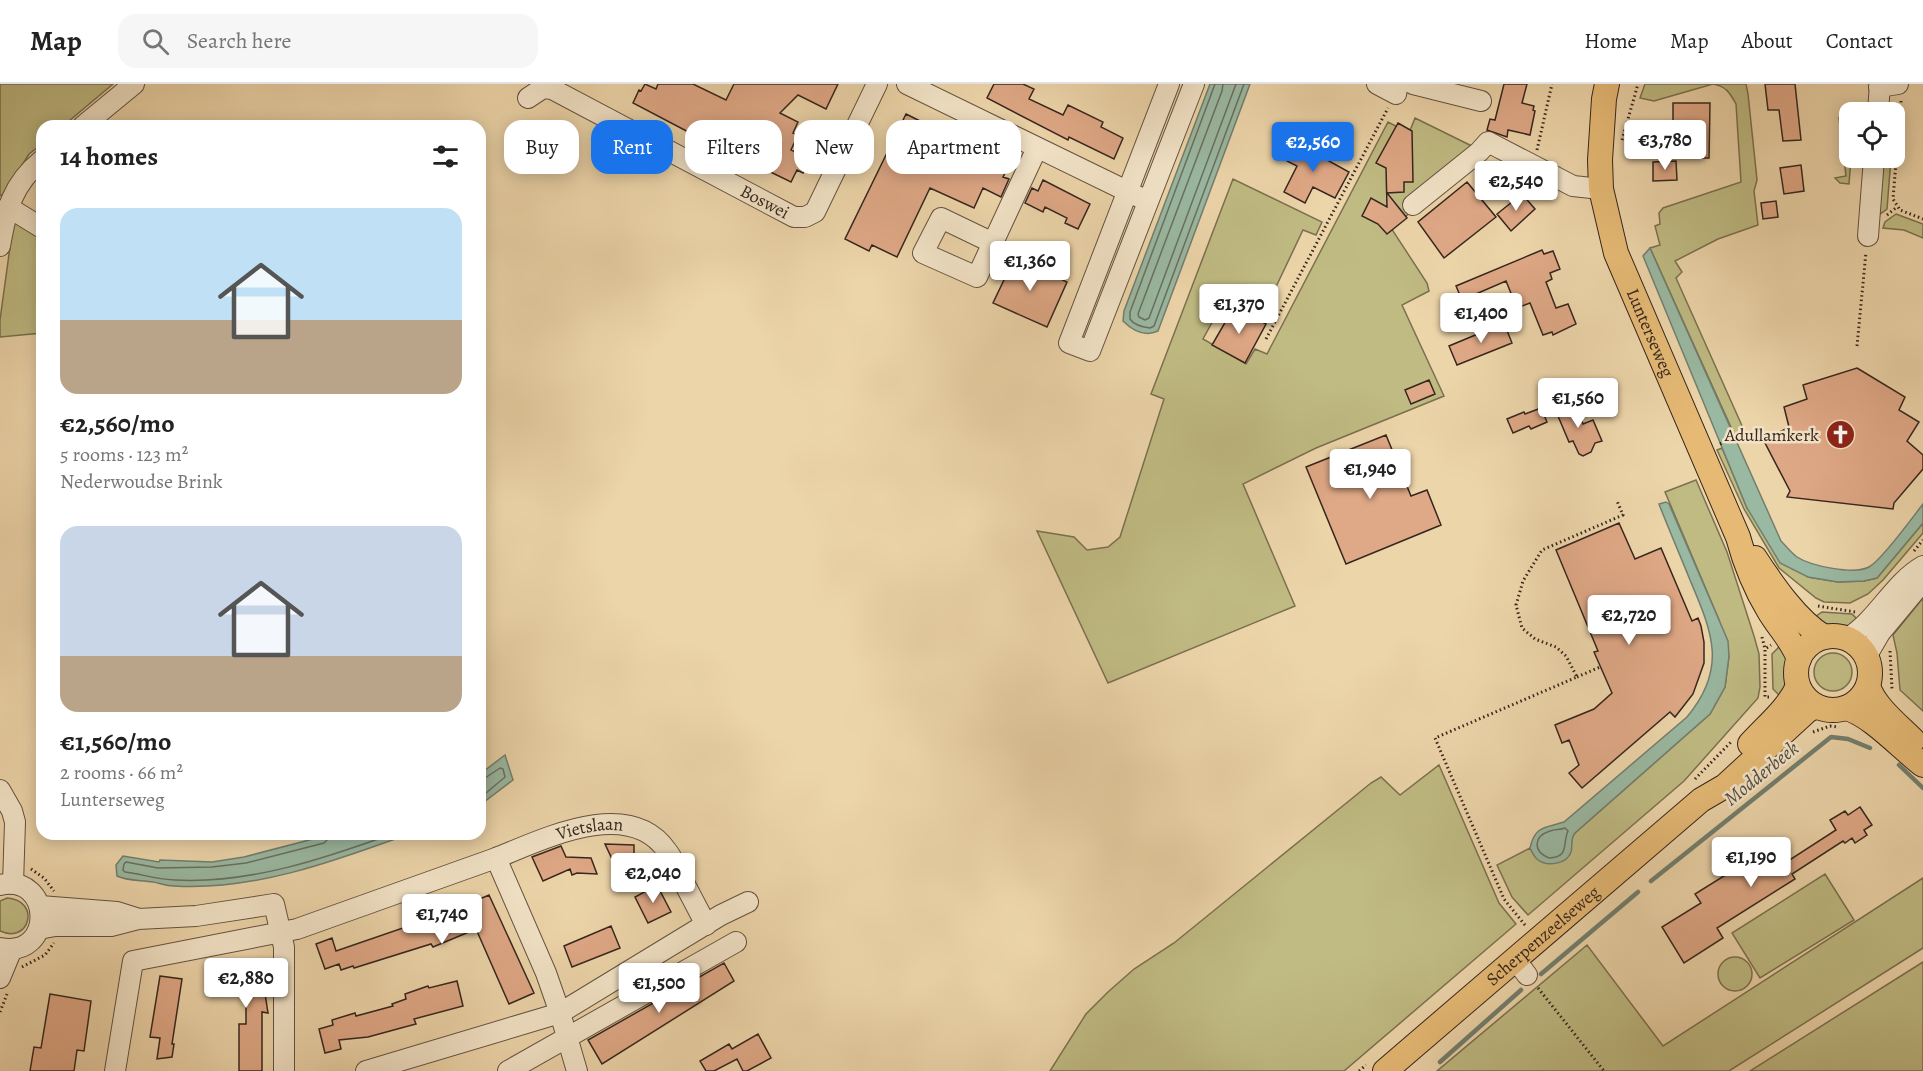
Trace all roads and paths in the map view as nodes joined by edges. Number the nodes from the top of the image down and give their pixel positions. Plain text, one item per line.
1 (134, 84) edge
2 (877, 84) edge
3 (907, 84) edge
4 (1169, 84) edge
5 (1194, 84) edge
6 (1377, 84) edge
7 (1552, 84) edge
8 (1607, 84) edge
9 (1620, 84) edge
10 (1638, 84) edge
11 (1403, 87) edge
12 (1890, 88) edge
13 (528, 98) dead end
14 (1481, 102) dead end
15 (1883, 102) edge
16 (90, 120) edge
17 (1604, 121) junction
18 (1036, 147) junction
19 (1619, 149) dead end
20 (1533, 166) junction
21 (36, 167) edge
22 (1873, 168) edge
23 (1601, 189) junction
24 (1127, 192) junction
25 (1148, 200) junction
26 (1413, 205) dead end
27 (8, 207) junction
28 (1923, 219) edge
29 (36, 224) edge
30 (1868, 236) joint
31 (993, 243) dead end
32 (0, 246) edge
33 (1266, 339) dead end
34 (1857, 346) dead end
35 (1749, 432) dead end
36 (1717, 445) dead end
37 (1617, 501) dead end
38 (1923, 566) edge
39 (1923, 581) edge
40 (1794, 626) junction
41 (1874, 628) junction
42 (1835, 638) junction
43 (1866, 657) junction
44 (1798, 659) junction
45 (1600, 667) dead end
46 (1577, 677) junction
47 (1868, 686) junction
48 (1799, 704) junction
49 (1846, 708) junction
50 (1875, 714) junction
51 (1923, 750) edge
52 (1923, 765) edge
53 (0, 790) edge
54 (496, 858) junction
55 (7, 884) edge
56 (748, 902) dead end
57 (40, 906) junction
58 (138, 919) junction
59 (706, 925) junction
60 (1526, 926) dead end
61 (39, 929) junction
62 (281, 933) junction
63 (736, 942) dead end
64 (6, 949) edge
65 (1521, 967) junction
66 (0, 978) edge
67 (560, 1013) junction
68 (567, 1038) junction
69 (115, 1071) edge
70 (284, 1071) edge
71 (366, 1071) edge
72 (508, 1071) edge
73 (577, 1071) edge
74 (1385, 1071) edge
75 (1604, 1071) edge

1 - 16 street
2 - 13 street, Boswei
3 - 18 street
4 - 24 street
5 - 25 street
6 - 11 street
7 - 20 path
8 - 17 main road, Lunterseweg
9 - 17 main road, Lunterseweg
10 - 19 path
11 - 14 street
11 - 33 path
12 - 15 street
12 - 28 path
17 - 23 main road, Lunterseweg
18 - 24 street
18 - 31 street
20 - 23 street
20 - 26 street
21 - 27 street
22 - 30 street
23 - 40 main road, Lunterseweg
24 - 25 street
24 - 25 street
27 - 29 street
27 - 32 street
30 - 34 path
35 - 36 path
37 - 46 path
38 - 41 street
39 - 41 street
40 - 41 path
40 - 42 main road, Lunterseweg
40 - 44 main road, Lunterseweg
40 - 48 path
41 - 42 street
41 - 43 street
41 - 50 path
42 - 43 main road
42 - 44 main road
43 - 47 main road
44 - 48 main road
45 - 46 path
46 - 60 path
47 - 49 main road
47 - 50 main road
48 - 49 main road
48 - 50 path
48 - 65 main road, Scherpenzeelseweg
49 - 50 main road
50 - 51 main road
50 - 52 main road
53 - 55 street
54 - 59 street, Vietslaan
54 - 62 street, Vietslaan
54 - 67 street
55 - 57 street
56 - 59 street
57 - 58 street
57 - 61 street
58 - 61 street
58 - 62 street
59 - 67 street
61 - 64 street
62 - 69 street, Vietslaan
62 - 70 street
63 - 68 street
64 - 66 street
65 - 74 main road, Scherpenzeelseweg
65 - 75 path
67 - 68 street
67 - 71 street
68 - 72 street
68 - 73 street

